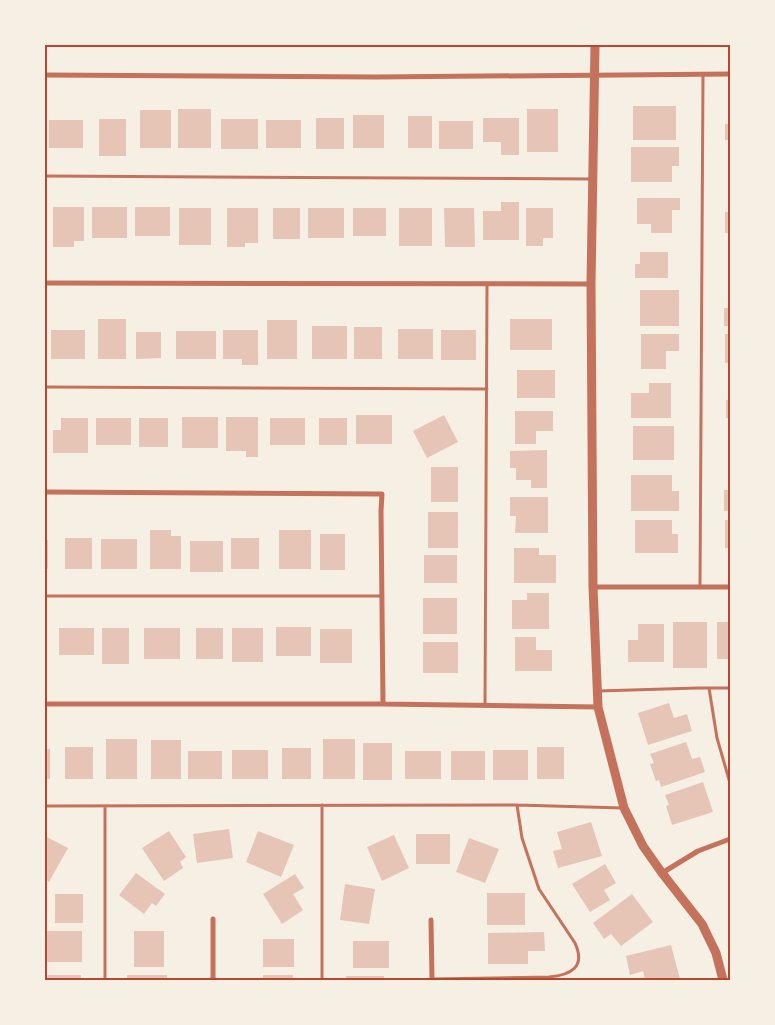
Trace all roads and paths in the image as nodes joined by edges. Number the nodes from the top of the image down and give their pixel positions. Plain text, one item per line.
1 (595, 45) edge
2 (703, 74) junction
3 (730, 74) edge
4 (45, 75) edge
5 (594, 76) junction
6 (45, 176) edge
7 (593, 179) junction
8 (45, 283) edge
9 (487, 284) junction
10 (592, 284) junction
11 (45, 387) edge
12 (487, 389) junction
13 (45, 492) edge
14 (593, 587) junction
15 (700, 587) junction
16 (730, 587) edge
17 (45, 596) edge
18 (382, 596) junction
19 (709, 688) junction
20 (730, 688) edge
21 (597, 692) junction
22 (45, 704) edge
23 (383, 704) junction
24 (485, 706) junction
25 (598, 707) junction
26 (730, 783) edge
27 (322, 805) junction
28 (517, 805) junction
29 (45, 806) edge
30 (105, 806) junction
31 (624, 808) junction
32 (730, 839) edge
33 (662, 873) junction
34 (213, 919) dead end
35 (431, 920) dead end
36 (432, 979) edge
37 (105, 980) edge
38 (213, 980) edge
39 (322, 980) edge
40 (723, 980) edge

1 - 5 street
2 - 3 street
2 - 5 street
2 - 15 lane
4 - 5 street
5 - 7 street
6 - 7 lane
7 - 10 street
8 - 9 street
9 - 10 street
9 - 12 lane
10 - 14 street
11 - 12 lane
12 - 24 lane
13 - 18 street
14 - 15 street
14 - 21 street
15 - 16 street
17 - 18 lane
18 - 23 street
19 - 20 lane
19 - 21 lane
19 - 26 lane
21 - 25 street
22 - 23 street
23 - 24 street
24 - 25 street
25 - 31 street
27 - 28 lane
27 - 30 lane
27 - 39 lane
28 - 31 lane
28 - 36 lane
29 - 30 lane
30 - 37 lane
31 - 33 street
32 - 33 street
33 - 40 street
34 - 38 street
35 - 36 street

